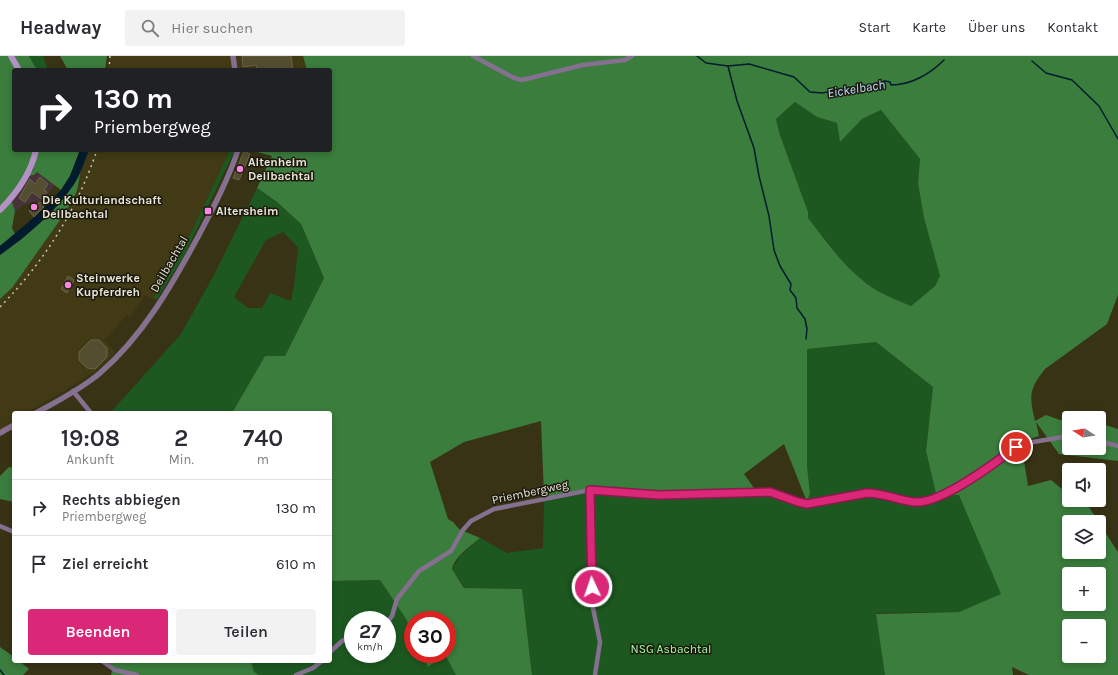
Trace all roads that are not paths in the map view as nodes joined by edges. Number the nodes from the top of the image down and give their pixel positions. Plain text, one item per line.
1 (11, 56) edge
2 (233, 56) edge
3 (473, 56) edge
4 (632, 56) edge
5 (18, 68) edge
6 (235, 68) edge
7 (35, 152) edge
8 (237, 152) edge
9 (0, 210) edge
10 (73, 391) junction
11 (39, 411) edge
12 (88, 411) edge
13 (12, 426) edge
14 (0, 433) edge
15 (1062, 437) edge
16 (1106, 443) edge
17 (1118, 446) edge
18 (590, 490) junction
19 (0, 526) edge
20 (12, 531) edge
21 (393, 611) edge
22 (344, 640) edge
23 (332, 650) edge
24 (105, 663) edge
25 (319, 663) edge
26 (137, 675) edge
27 (296, 675) edge
28 (595, 675) edge

1 - 5 main road
2 - 6 street
3 - 4 street
7 - 9 main road
8 - 10 street, Deilbachtal
10 - 11 street, Deilbachtal
10 - 12 street
13 - 14 street
15 - 18 street, Priembergweg
16 - 17 street
18 - 21 street, Priembergweg
18 - 28 street
19 - 20 street
22 - 23 street
24 - 26 street
25 - 27 street

